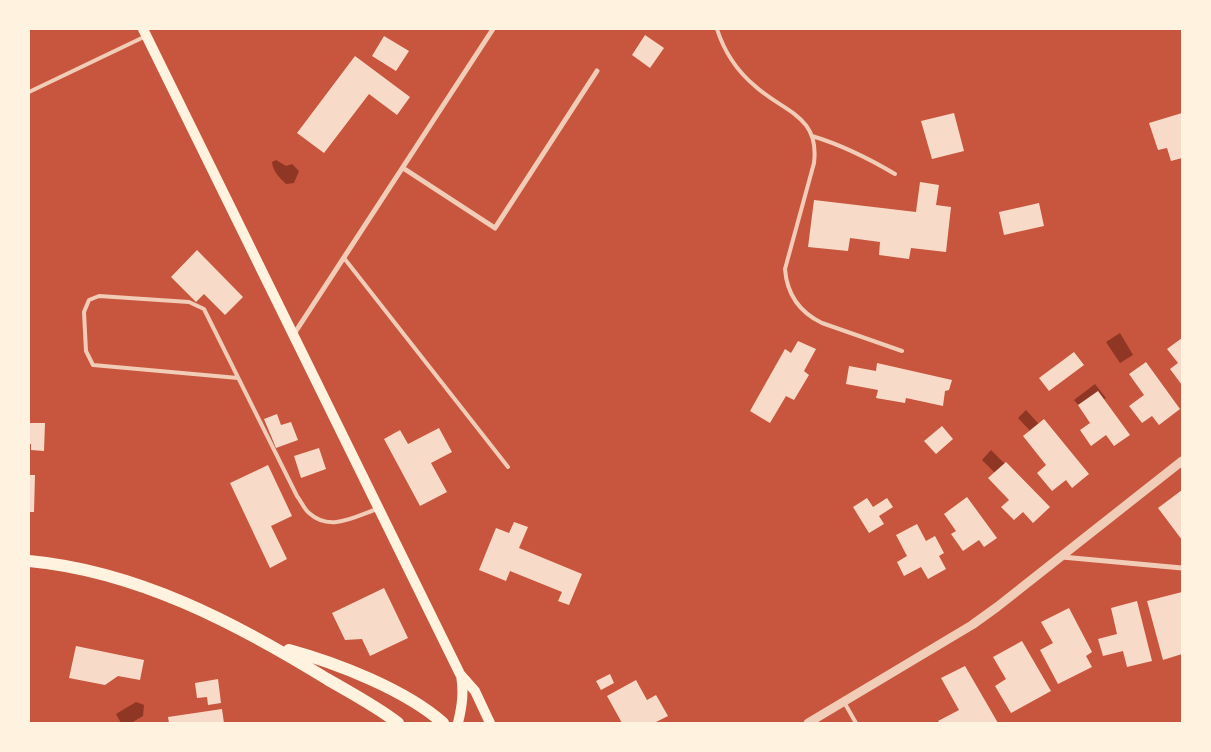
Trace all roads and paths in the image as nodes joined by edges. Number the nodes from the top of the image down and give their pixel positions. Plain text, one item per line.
1 (493, 29) edge
2 (717, 29) edge
3 (144, 32) edge
4 (597, 71) dead end
5 (29, 92) edge
6 (812, 136) junction
7 (403, 168) junction
8 (895, 174) dead end
9 (344, 258) junction
10 (294, 334) junction
11 (902, 351) dead end
12 (238, 378) junction
13 (1182, 461) edge
14 (508, 467) dead end
15 (379, 508) junction
16 (1061, 557) junction
17 (29, 561) edge
18 (1182, 568) edge
19 (267, 644) junction
20 (460, 674) junction
21 (844, 702) junction
22 (398, 723) edge
23 (443, 723) edge
24 (458, 723) edge
25 (490, 723) edge
26 (808, 723) edge
27 (856, 723) edge

1 - 7 street
2 - 6 lane
3 - 5 lane
3 - 10 main road
4 - 7 street
6 - 8 lane
6 - 11 lane
7 - 9 street
9 - 10 street
9 - 14 lane
10 - 15 main road
12 - 12 lane
12 - 15 lane
13 - 16 street
15 - 20 main road
16 - 18 street
16 - 21 street
17 - 19 main road
19 - 22 main road
19 - 23 main road
20 - 24 main road
20 - 25 main road
21 - 26 street
21 - 27 lane

